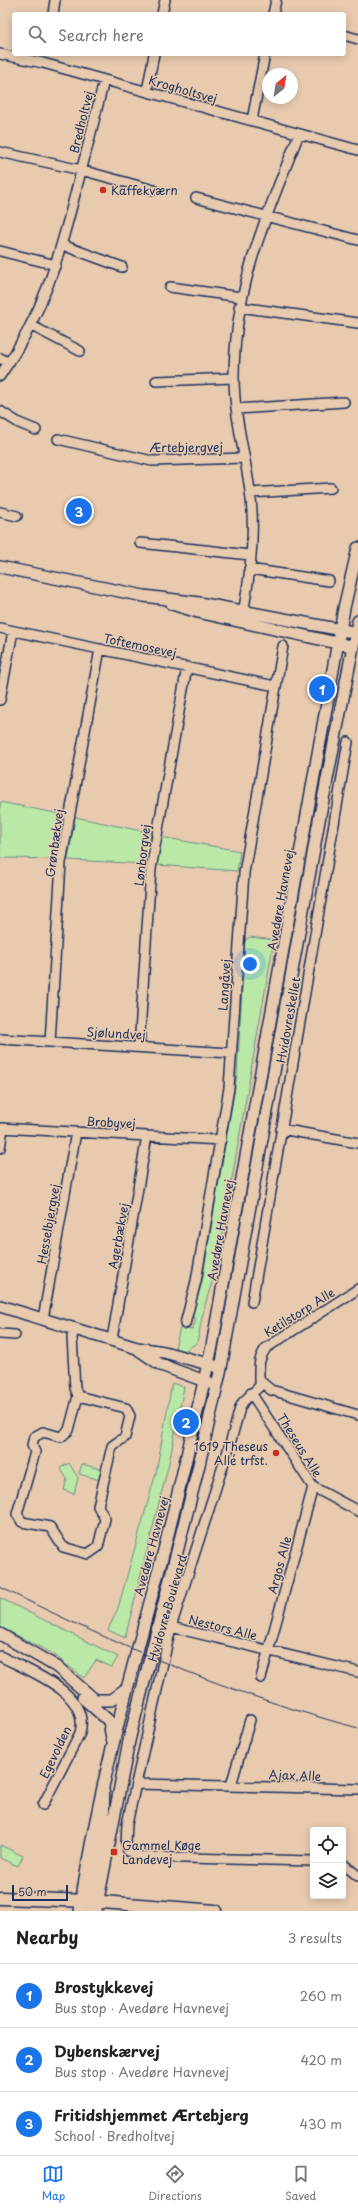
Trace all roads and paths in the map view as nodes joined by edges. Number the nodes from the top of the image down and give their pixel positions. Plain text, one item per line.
1 (55, 0) edge
2 (165, 0) edge
3 (276, 0) edge
4 (53, 12) edge
5 (162, 12) edge
6 (273, 12) edge
7 (346, 36) edge
8 (358, 39) edge
9 (0, 54) edge
10 (12, 55) edge
11 (22, 56) edge
12 (154, 56) edge
13 (265, 56) edge
14 (44, 58) edge
15 (104, 80) junction
16 (147, 91) junction
17 (252, 120) junction
18 (299, 134) junction
19 (358, 150) edge
20 (0, 152) edge
21 (81, 170) junction
22 (154, 190) dead end
23 (196, 198) dead end
24 (266, 217) junction
25 (358, 240) edge
26 (62, 245) junction
27 (0, 251) edge
28 (56, 265) junction
29 (122, 267) dead end
30 (170, 287) dead end
31 (240, 302) junction
32 (358, 323) edge
33 (32, 326) junction
34 (80, 350) dead end
35 (0, 358) edge
36 (9, 364) junction
37 (0, 376) edge
38 (234, 378) junction
39 (156, 381) dead end
40 (344, 402) dead end
41 (236, 409) junction
42 (0, 411) edge
43 (36, 430) dead end
44 (58, 439) dead end
45 (244, 458) junction
46 (331, 488) dead end
47 (250, 493) junction
48 (0, 512) edge
49 (17, 516) dead end
50 (140, 543) dead end
51 (358, 548) edge
52 (250, 555) junction
53 (0, 567) edge
54 (249, 569) junction
55 (329, 581) dead end
56 (144, 596) junction
57 (243, 611) junction
58 (358, 621) edge
59 (241, 622) junction
60 (0, 628) edge
61 (341, 630) junction
62 (13, 631) junction
63 (357, 633) edge
64 (338, 643) junction
65 (283, 646) dead end
66 (356, 647) edge
67 (100, 649) junction
68 (186, 667) junction
69 (275, 686) junction
70 (0, 700) edge
71 (348, 742) dead end
72 (0, 1039) edge
73 (50, 1042) junction
74 (139, 1047) junction
75 (231, 1052) junction
76 (2, 1128) edge
77 (281, 1129) junction
78 (76, 1132) junction
79 (147, 1136) junction
80 (221, 1140) junction
81 (358, 1143) edge
82 (0, 1148) edge
83 (358, 1289) edge
84 (252, 1302) dead end
85 (0, 1306) edge
86 (43, 1319) junction
87 (185, 1324) dead end
88 (76, 1328) junction
89 (0, 1334) edge
90 (15, 1335) dead end
91 (112, 1339) junction
92 (137, 1348) junction
93 (208, 1364) junction
94 (221, 1368) junction
95 (204, 1381) junction
96 (262, 1384) junction
97 (217, 1386) junction
98 (251, 1393) junction
99 (78, 1396) junction
100 (358, 1415) edge
101 (313, 1487) junction
102 (358, 1511) edge
103 (171, 1627) junction
104 (0, 1634) edge
105 (268, 1650) junction
106 (0, 1656) edge
107 (358, 1672) edge
108 (261, 1678) dead end
109 (72, 1681) junction
110 (127, 1688) junction
111 (250, 1720) dead end
112 (112, 1747) junction
113 (136, 1784) junction
114 (231, 1785) junction
115 (358, 1789) edge
116 (103, 1792) joint
117 (43, 1805) dead end
118 (310, 1861) edge
119 (346, 1866) edge
120 (358, 1876) edge
121 (0, 1898) edge
122 (89, 1907) edge
123 (215, 1911) edge

1 - 4 street
2 - 5 street
3 - 6 street
7 - 8 street
9 - 10 street, Krogholtsvej
11 - 14 street, Krogholtsvej
12 - 16 street
13 - 17 street
14 - 15 street, Krogholtsvej
15 - 16 street, Krogholtsvej
15 - 21 street, Bredholtvej
16 - 17 street, Krogholtsvej
17 - 18 street, Krogholtsvej
18 - 19 street, Krogholtsvej
18 - 24 street, Ærtebjergvej
20 - 21 street, Bredholtvej
21 - 22 street, Bredholtvej
21 - 26 street, Bredholtvej
23 - 24 street
24 - 25 street
24 - 31 street, Ærtebjergvej
26 - 28 street, Bredholtvej
26 - 29 street
27 - 28 street
28 - 33 street, Bredholtvej
30 - 31 street
31 - 32 street
31 - 38 street, Ærtebjergvej
33 - 34 street
33 - 36 street, Bredholtvej
35 - 36 street
36 - 37 street, Bredholtvej
38 - 39 street
38 - 41 street, Ærtebjergvej
40 - 41 street
41 - 45 street, Ærtebjergvej
42 - 43 street
44 - 45 street, Ærtebjergvej
45 - 47 street, Ærtebjergvej
46 - 47 street
47 - 52 street, Ærtebjergvej
48 - 49 street
50 - 52 street
51 - 61 street, Avedøre Havnevej
52 - 54 street, Ærtebjergvej
53 - 56 street
54 - 55 street
54 - 57 street, Ærtebjergvej
56 - 57 street
56 - 59 street
57 - 59 street, Ærtebjergvej
57 - 61 street
58 - 63 street, Avedøre Havnevej
59 - 64 street
60 - 62 street, Toftemosevej
61 - 63 street
61 - 64 street, Avedøre Havnevej
62 - 67 street, Toftemosevej
62 - 70 street
63 - 66 street, Avedøre Havnevej
64 - 66 street
64 - 93 street, Avedøre Havnevej
65 - 69 street, Langåvej
66 - 94 street, Avedøre Havnevej
67 - 68 street, Toftemosevej
67 - 73 street, Grønbækvej
68 - 69 street, Toftemosevej
68 - 74 street, Lønborgvej
69 - 75 street, Langåvej
71 - 77 street, Hvidovreskellet
72 - 73 street, Sjølundvej
73 - 74 street, Sjølundvej
74 - 75 street, Sjølundvej
75 - 80 street, Langåvej
76 - 78 street, Brobyvej
76 - 82 street
77 - 81 street
77 - 84 street, Hvidovreskellet
78 - 79 street, Brobyvej
78 - 86 street, Hesselbjergvej
79 - 80 street, Brobyvej
79 - 91 street, Agerbækvej
80 - 87 street, Langåvej
83 - 96 street, Ketilstorp Alle
85 - 86 street
86 - 88 street
88 - 91 street
88 - 99 street
89 - 90 street
91 - 92 street
92 - 93 street
92 - 95 street
93 - 94 street
93 - 95 street, Avedøre Havnevej
94 - 97 street, Avedøre Havnevej
95 - 97 street
95 - 110 street, Avedøre Havnevej
96 - 98 street, Hvidovre Boulevard
96 - 100 street
97 - 122 street, Avedøre Havnevej
98 - 101 street, Theseus Alle
98 - 103 street, Hvidovre Boulevard
99 - 99 street
101 - 102 street, Theseus Alle
101 - 105 street, Argos Alle
103 - 105 street, Nestors Alle
103 - 113 street, Hvidovre Boulevard
104 - 109 street
105 - 107 street, Nestors Alle
105 - 108 street, Nestors Alle
106 - 117 street, Egevolden
109 - 110 street
109 - 112 street
110 - 112 street, Avedøre Havnevej
111 - 114 street
112 - 116 street, Avedøre Havnevej
113 - 114 street, Ajax Alle
113 - 118 street, Hvidovre Boulevard
114 - 115 street, Ajax Alle
116 - 122 main road
119 - 120 street
121 - 122 main road
122 - 123 main road

